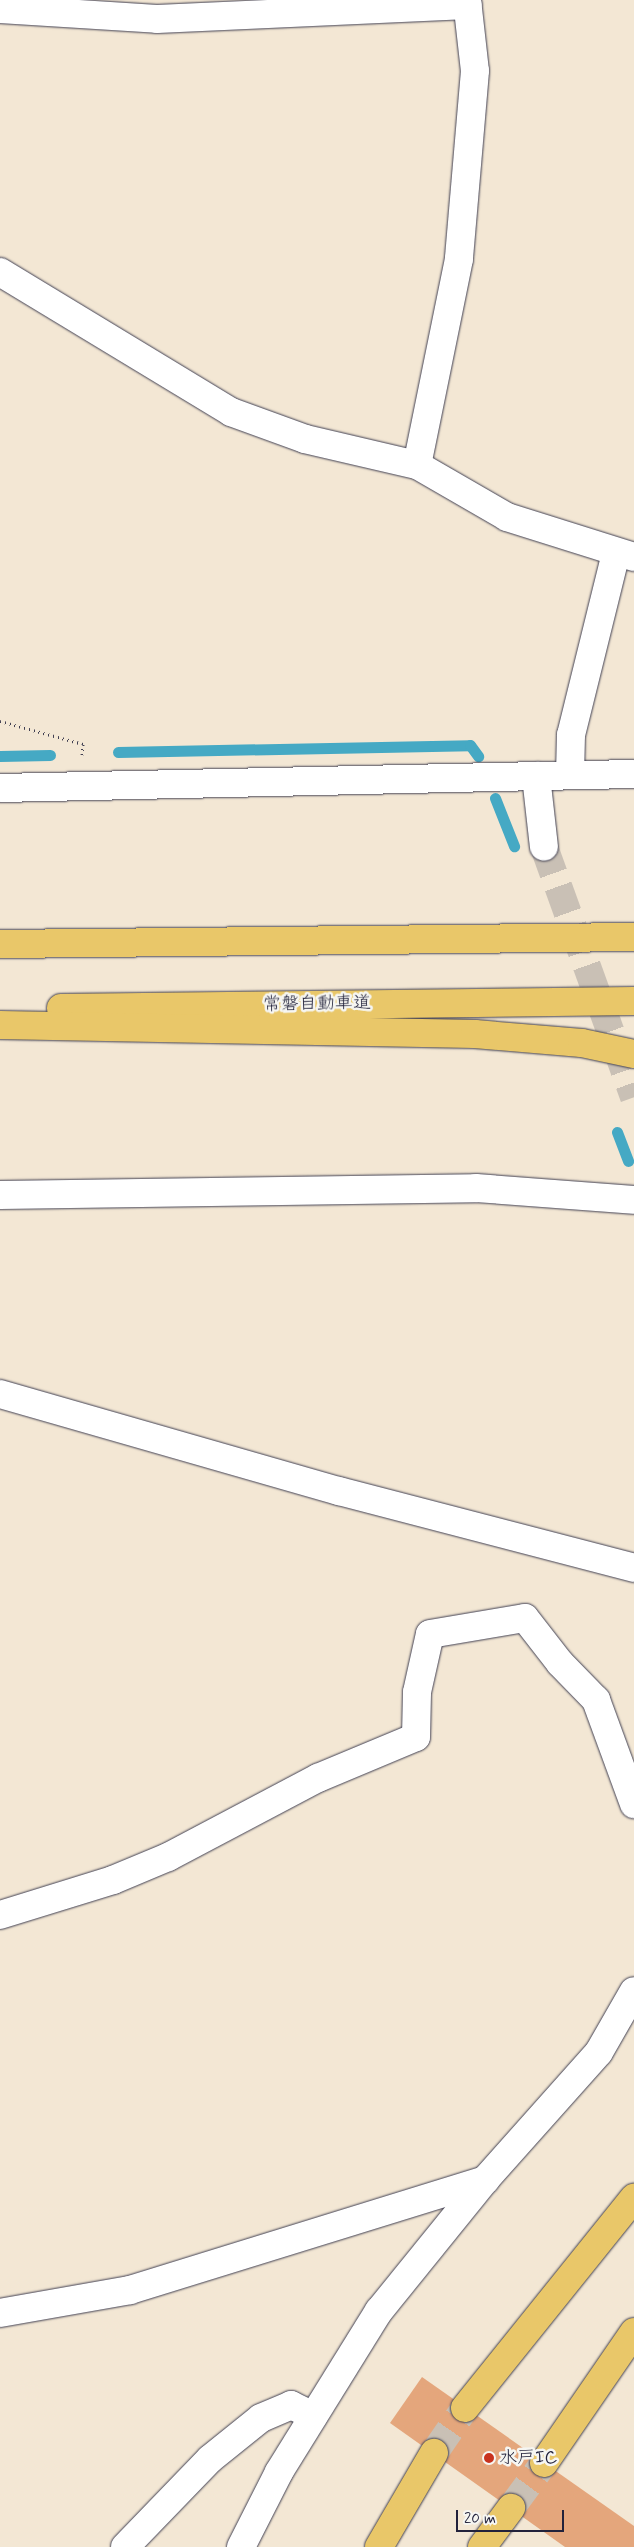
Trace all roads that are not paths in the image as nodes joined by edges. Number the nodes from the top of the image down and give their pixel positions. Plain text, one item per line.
1 (467, 2) edge
2 (0, 9) edge
3 (0, 272) edge
4 (416, 465) junction
5 (625, 555) edge
6 (634, 774) edge
7 (536, 776) junction
8 (570, 776) junction
9 (0, 788) edge
10 (544, 847) tunnel mouth
11 (634, 920) edge
12 (634, 937) edge
13 (356, 938) junction
14 (0, 944) edge
15 (634, 1001) edge
16 (0, 1009) edge
17 (0, 1024) edge
18 (634, 1054) edge
19 (0, 1195) edge
20 (634, 1200) edge
21 (0, 1394) edge
22 (634, 1568) edge
23 (634, 1804) edge
24 (0, 1915) edge
25 (634, 1991) edge
26 (485, 2180) junction
27 (634, 2198) edge
28 (0, 2313) edge
29 (634, 2332) edge
30 (465, 2408) tunnel mouth
31 (314, 2416) junction
32 (434, 2453) tunnel mouth
33 (544, 2463) tunnel mouth
34 (510, 2508) tunnel mouth
35 (126, 2547) edge
36 (241, 2547) edge
37 (379, 2547) edge
38 (482, 2547) edge

1 - 2 street
1 - 4 street
3 - 4 street
4 - 5 street
5 - 8 street
6 - 8 street
7 - 8 street
7 - 9 street
7 - 10 street
11 - 13 highway
12 - 13 highway
13 - 14 highway
15 - 16 highway, 常磐自動車道
17 - 18 highway
19 - 20 street
21 - 22 street
23 - 24 street
25 - 26 street
26 - 28 street
26 - 31 street
27 - 30 highway
29 - 33 highway
31 - 35 street
31 - 36 street
32 - 37 highway
34 - 38 highway

